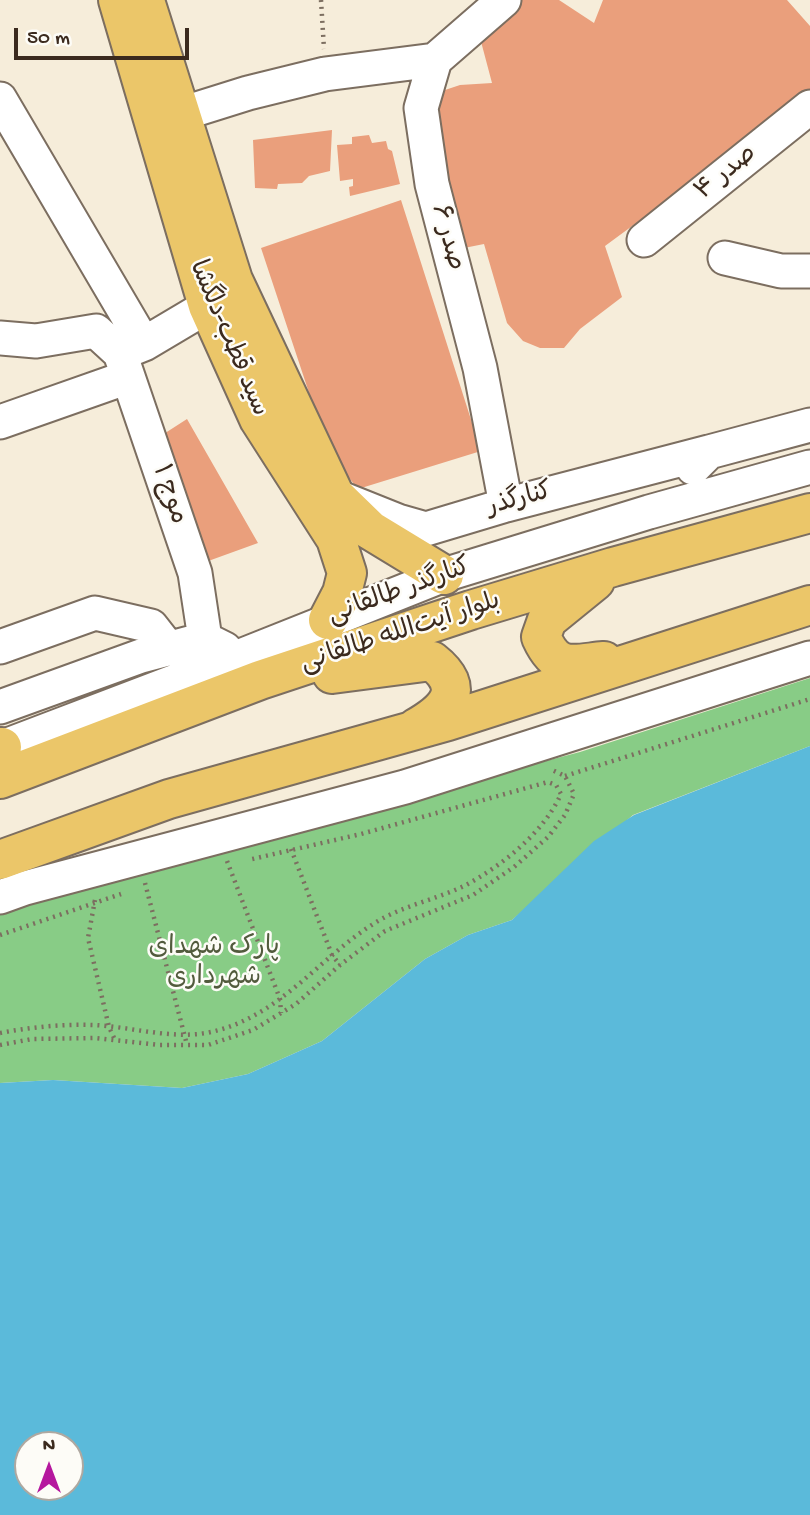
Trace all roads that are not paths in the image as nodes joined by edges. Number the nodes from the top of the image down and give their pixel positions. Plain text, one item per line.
1 (118, 0) edge
2 (145, 0) edge
3 (504, 0) edge
4 (435, 61) junction
5 (0, 99) edge
6 (810, 107) edge
7 (181, 114) junction
8 (644, 240) dead end
9 (725, 258) dead end
10 (810, 271) edge
11 (208, 306) junction
12 (0, 338) edge
13 (131, 358) junction
14 (0, 422) edge
15 (810, 425) edge
16 (709, 452) junction
17 (810, 467) edge
18 (335, 496) junction
19 (506, 505) junction
20 (649, 512) junction
21 (810, 513) edge
22 (613, 567) junction
23 (444, 575) junction
24 (810, 605) edge
25 (328, 620) junction
26 (205, 639) junction
27 (0, 647) edge
28 (169, 649) junction
29 (648, 656) junction
30 (810, 658) edge
31 (250, 668) junction
32 (0, 706) edge
33 (414, 729) junction
34 (0, 756) edge
35 (0, 860) edge
36 (0, 897) edge

1 - 11 main road, سید قطب-دلگشا
2 - 7 main road, سید قطب-دلگشا
3 - 4 street
4 - 7 street
4 - 19 street, صدر ۶
5 - 13 street, موج ۱
6 - 8 street, صدر ۴
7 - 18 main road, سید قطب-دلگشا
9 - 10 street
11 - 13 street
11 - 25 main road, سید قطب-دلگشا
12 - 13 street
13 - 14 street
13 - 26 street, موج ۱
15 - 16 street, کنارگذر
16 - 19 street, کنارگذر
16 - 20 street
17 - 20 street, کنارگذر طالقانی
18 - 19 street, کنارگذر
18 - 23 main road, سید قطب-دلگشا
20 - 23 street, کنارگذر طالقانی
21 - 22 main road, بلوار آیت‌الله طالقانی
22 - 29 main road
22 - 31 main road, بلوار آیت‌الله طالقانی
23 - 25 street, کنارگذر طالقانی
24 - 29 main road
25 - 31 street, کنارگذر طالقانی
26 - 28 street
26 - 31 street
27 - 28 street
28 - 32 street
29 - 33 main road
30 - 36 street
31 - 33 main road
31 - 34 main road, بلوار آیت‌الله طالقانی
33 - 35 main road

